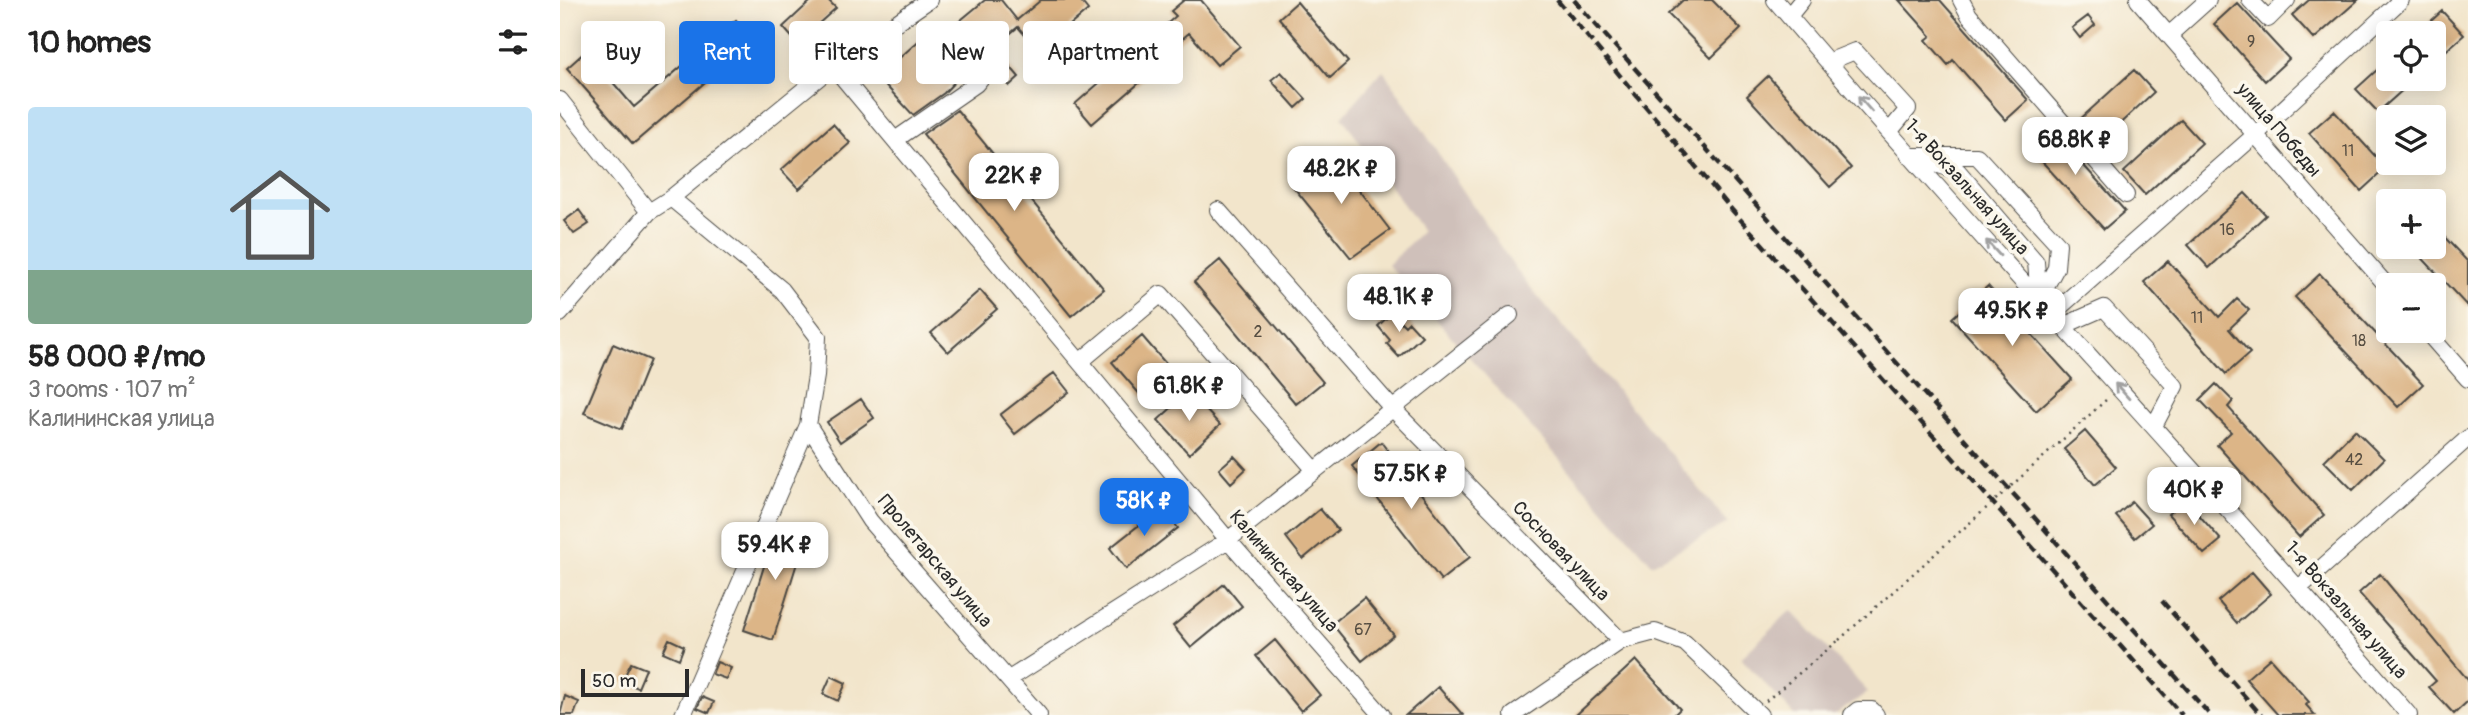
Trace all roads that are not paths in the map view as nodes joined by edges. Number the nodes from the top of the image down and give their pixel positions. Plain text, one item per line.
1 (928, 0) edge
2 (1775, 0) edge
3 (1801, 0) edge
4 (1961, 0) edge
5 (2138, 0) edge
6 (2208, 0) edge
7 (2250, 0) edge
8 (2287, 0) edge
9 (2401, 0) edge
10 (1789, 16) junction
11 (898, 21) edge
12 (2169, 35) junction
13 (1828, 62) junction
14 (811, 84) edge
15 (848, 84) edge
16 (976, 84) edge
17 (560, 100) edge
18 (1889, 132) junction
19 (2255, 135) junction
20 (895, 140) junction
21 (1909, 156) junction
22 (2126, 195) dead end
23 (671, 198) junction
24 (1218, 210) dead end
25 (649, 212) junction
26 (2376, 273) edge
27 (2039, 299) junction
28 (560, 314) edge
29 (1510, 315) dead end
30 (2053, 320) junction
31 (2436, 343) edge
32 (1081, 361) junction
33 (2468, 379) edge
34 (1391, 407) junction
35 (808, 425) junction
36 (2154, 426) junction
37 (2468, 438) edge
38 (1314, 469) junction
39 (1228, 540) junction
40 (2299, 588) junction
41 (1620, 641) junction
42 (1009, 680) junction
43 (1758, 713) edge
44 (683, 715) edge
45 (1039, 715) edge
46 (1382, 715) edge
47 (1513, 715) edge
48 (1852, 715) edge
49 (1876, 715) edge
50 (2409, 715) edge

1 - 11 street
2 - 10 street, 1-я Вокзальная улица
3 - 10 street
4 - 22 street
5 - 12 street, улица Победы
6 - 12 street
7 - 8 street
9 - 19 street
10 - 13 street, 1-я Вокзальная улица
12 - 19 street, улица Победы
18 -> 13 street, 1-я Вокзальная улица
13 - 18 street
14 - 23 street
15 - 20 street, Калининская улица
16 - 20 street
17 - 25 street
18 - 21 street, 1-я Вокзальная улица
19 - 26 street, улица Победы
19 - 30 street
20 - 32 street, Калининская улица
27 -> 21 street, 1-я Вокзальная улица
21 - 27 street
21 - 27 street
23 - 25 street
23 - 35 street
24 - 34 street, Сосновая улица
25 - 28 street
27 - 30 street, 1-я Вокзальная улица
29 - 34 street
36 -> 30 street, 1-я Вокзальная улица
30 - 36 street
31 - 33 street
32 - 38 street
32 - 39 street, Калининская улица
34 - 38 street
34 - 41 street, Сосновая улица
35 - 42 street, Пролетарская улица
35 - 44 street
36 - 40 street, 1-я Вокзальная улица
37 - 40 street
38 - 39 street
39 - 42 street
39 - 46 street, Калининская улица
40 - 50 street, 1-я Вокзальная улица
41 - 43 street
41 - 47 street
42 - 45 street, Пролетарская улица
48 - 49 street

